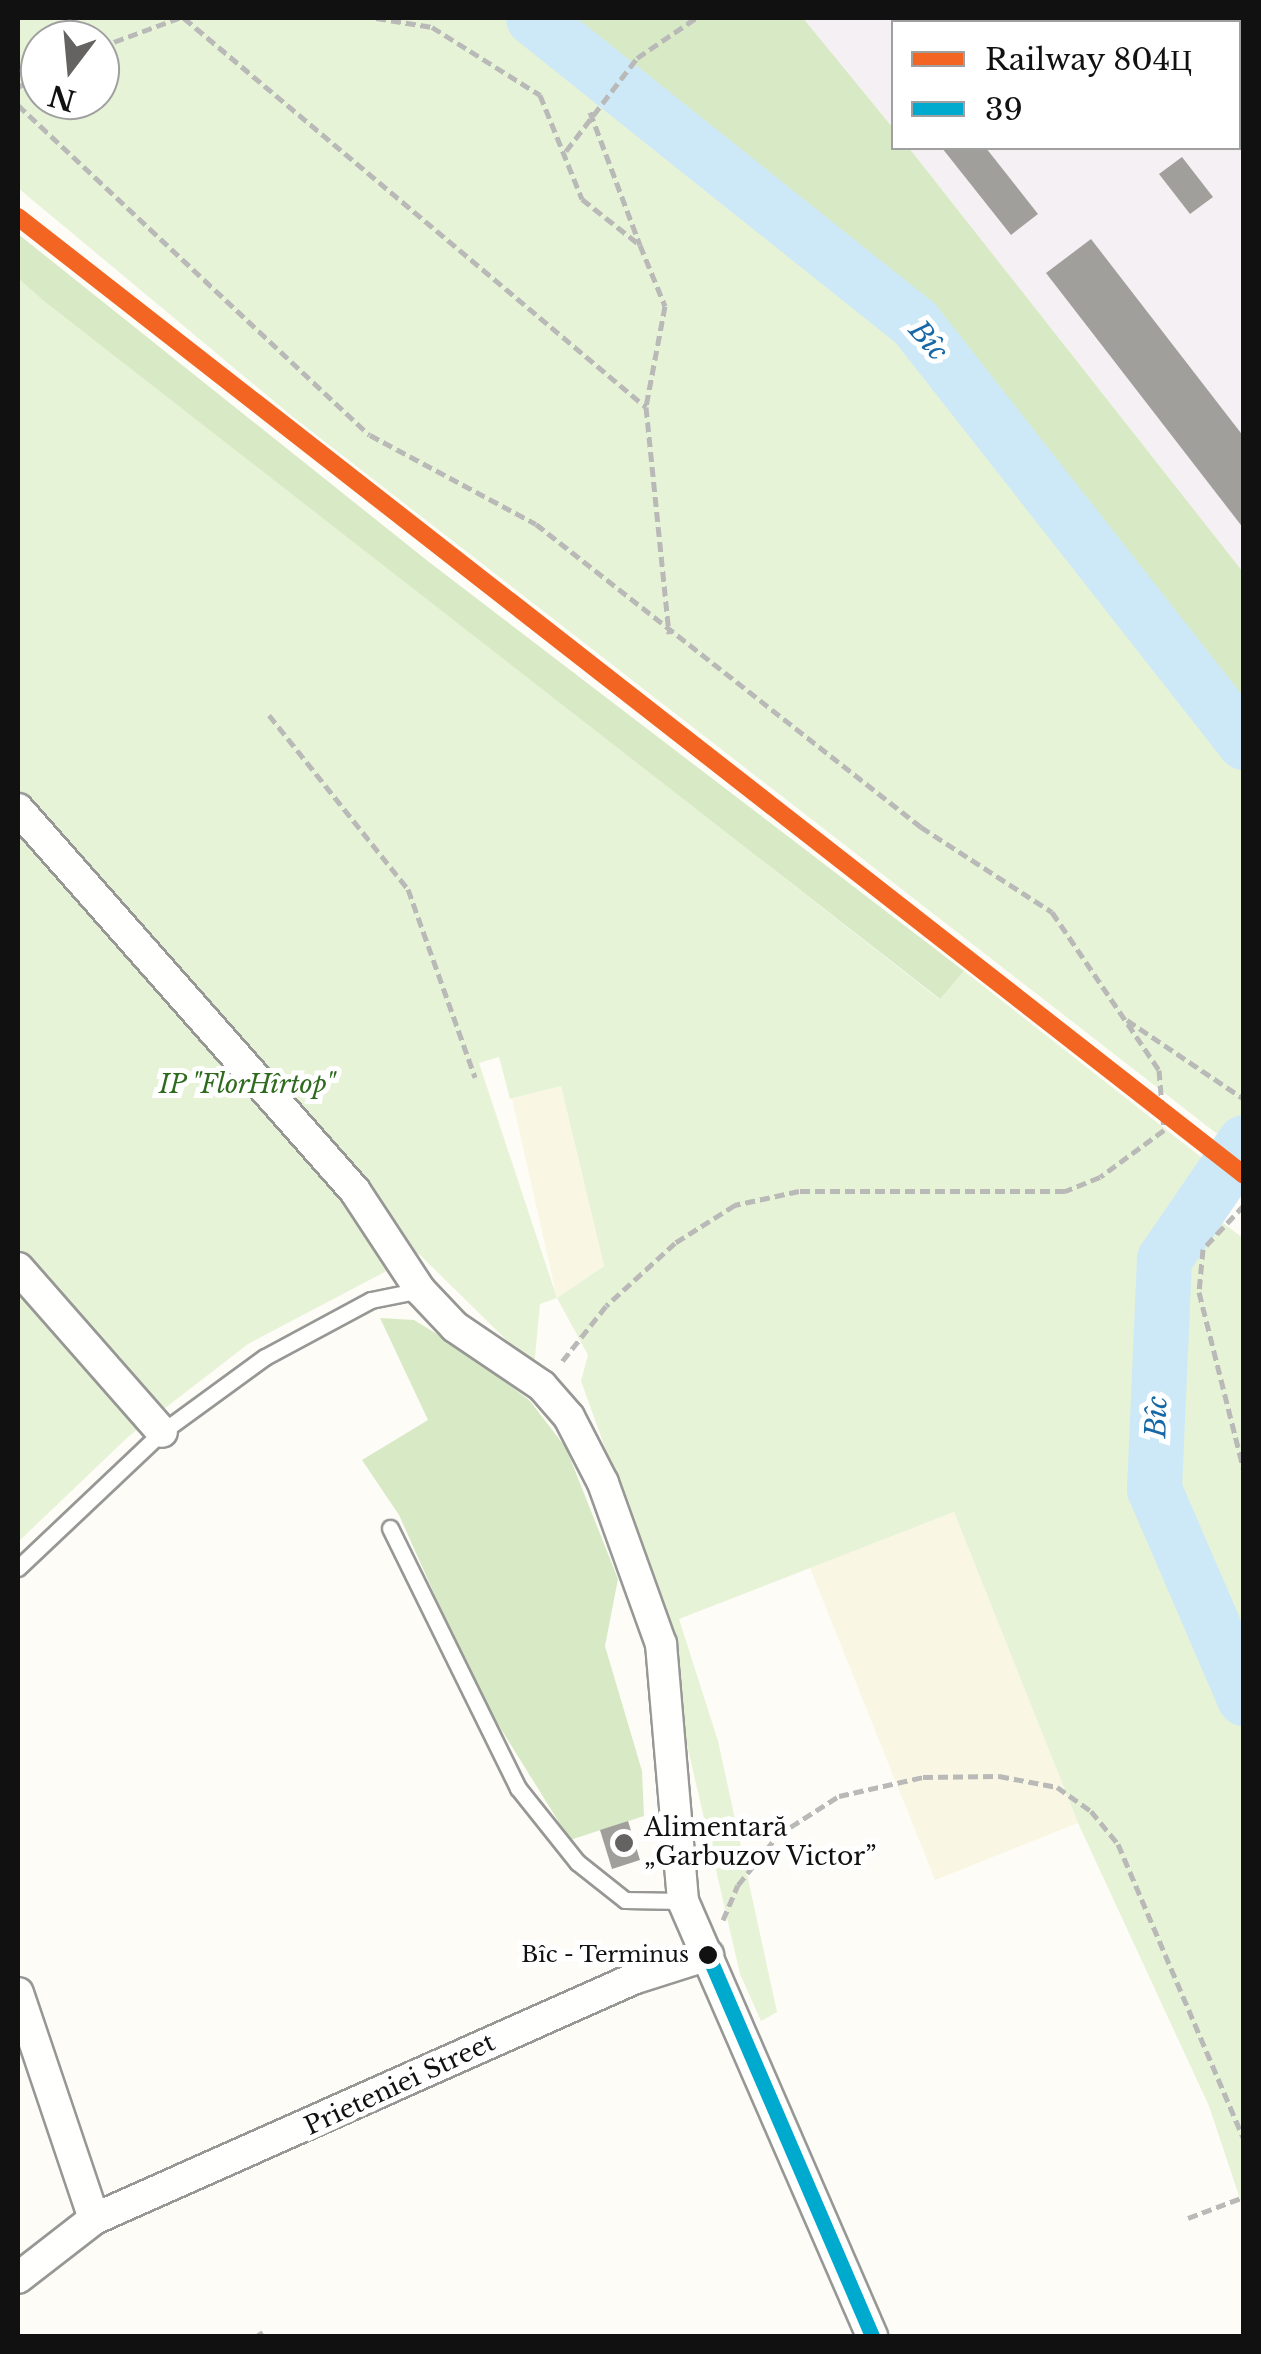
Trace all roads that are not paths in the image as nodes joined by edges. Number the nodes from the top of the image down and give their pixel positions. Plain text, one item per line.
1 (18, 808) edge
2 (18, 1268) edge
3 (420, 1290) junction
4 (162, 1432) junction
5 (390, 1528) dead end
6 (18, 1568) edge
7 (684, 1900) junction
8 (708, 1955) junction
9 (18, 1993) edge
10 (94, 2219) junction
11 (18, 2278) edge
12 (872, 2336) edge

1 - 3 street
2 - 4 street
3 - 4 lane
3 - 7 street
4 - 6 lane
5 - 7 lane
7 - 8 street
8 - 10 street, Prieteniei Street
8 - 12 street
9 - 10 street
10 - 11 street, Prieteniei Street

